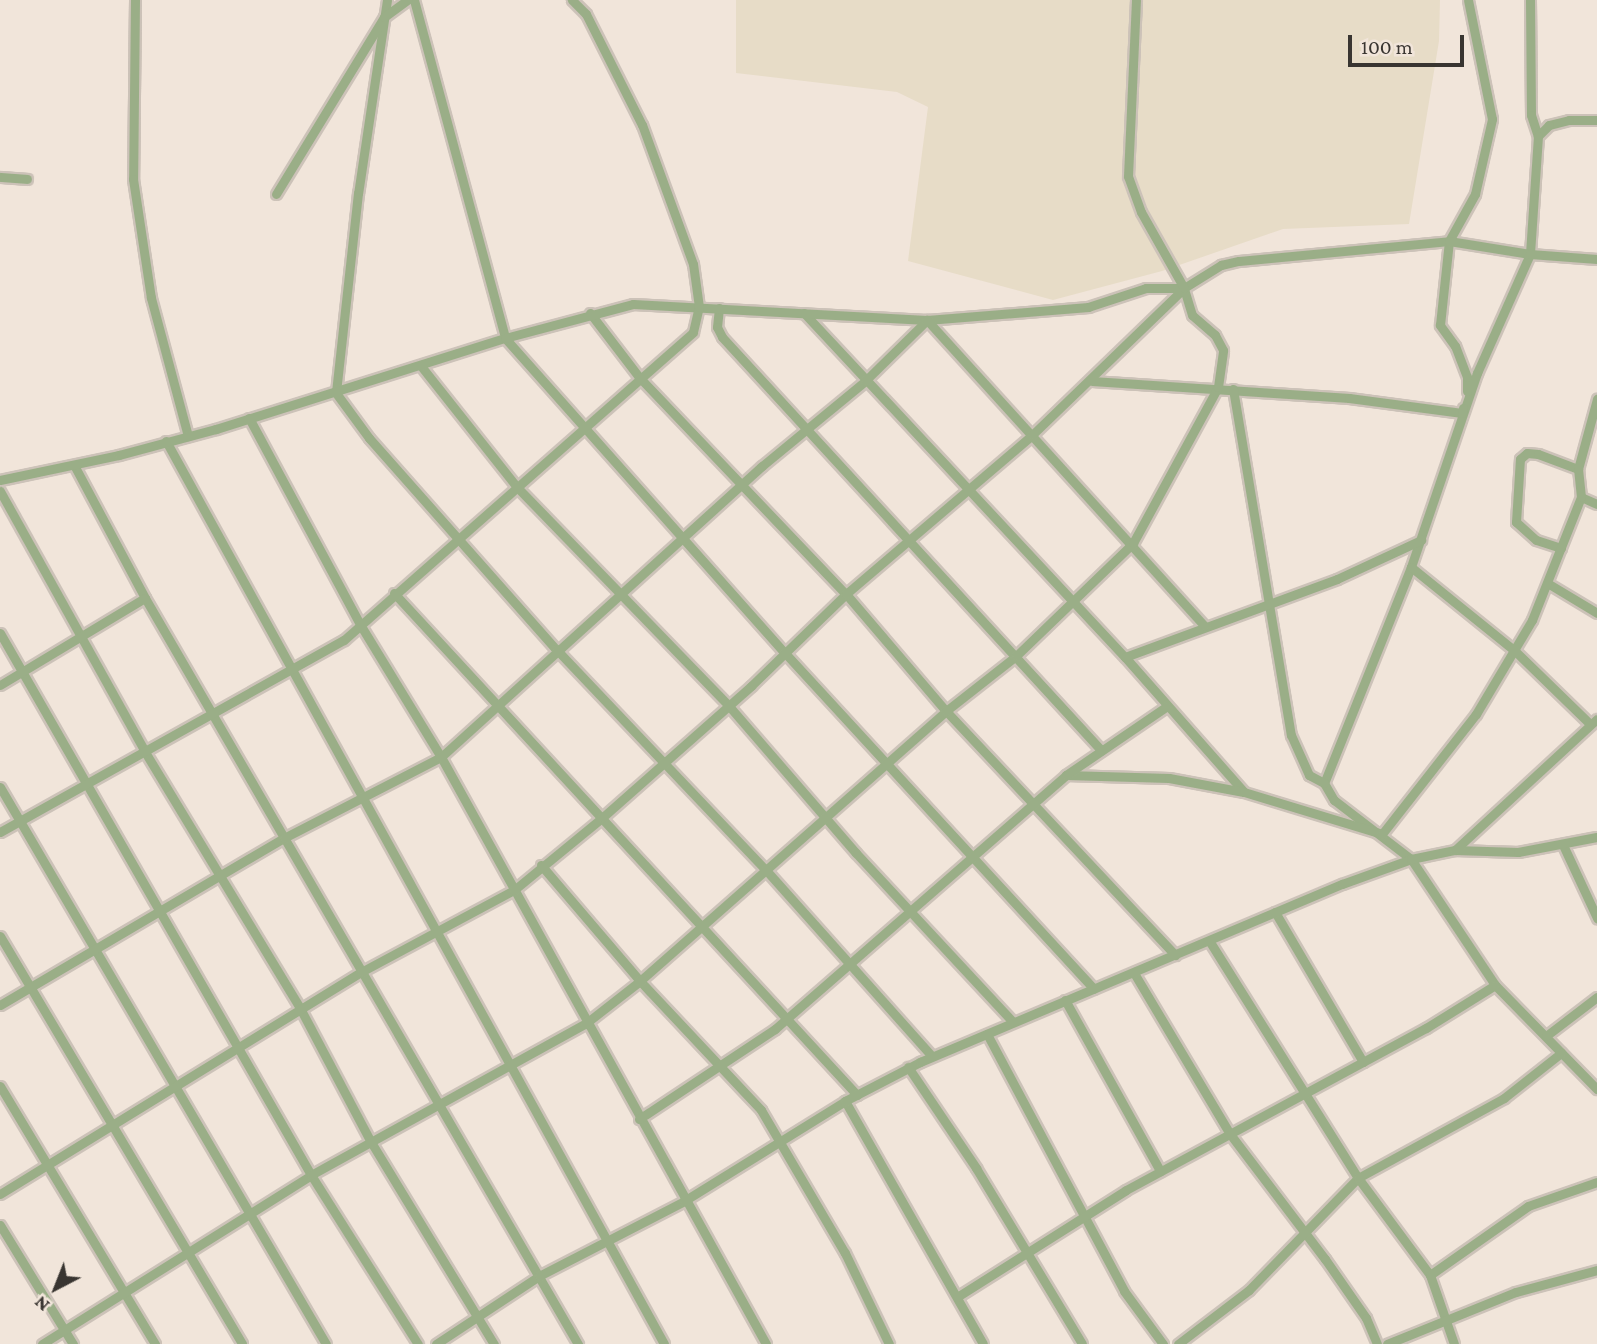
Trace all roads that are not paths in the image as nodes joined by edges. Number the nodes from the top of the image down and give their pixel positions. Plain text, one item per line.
1 (135, 0) edge
2 (387, 0) edge
3 (407, 0) edge
4 (414, 0) edge
5 (572, 0) edge
6 (1136, 0) edge
7 (1468, 0) edge
8 (1530, 0) edge
9 (384, 17) junction
10 (1597, 120) edge
11 (1538, 136) junction
12 (0, 177) edge
13 (27, 179) dead end
14 (276, 194) dead end
15 (1449, 241) junction
16 (1530, 254) junction
17 (1597, 259) edge
18 (1184, 288) junction
19 (699, 307) junction
20 (719, 308) junction
21 (590, 313) junction
22 (804, 313) junction
23 (927, 320) junction
24 (505, 338) junction
25 (421, 366) junction
26 (639, 377) junction
27 (866, 381) junction
28 (1092, 381) junction
29 (1217, 387) junction
30 (1233, 389) junction
31 (336, 393) junction
32 (1597, 399) edge
33 (1462, 413) junction
34 (249, 418) junction
35 (582, 428) junction
36 (808, 428) junction
37 (1032, 435) junction
38 (188, 436) junction
39 (166, 441) junction
40 (74, 465) junction
41 (1578, 469) junction
42 (0, 480) edge
43 (743, 484) junction
44 (517, 487) junction
45 (968, 490) junction
46 (0, 491) edge
47 (1581, 497) junction
48 (1597, 505) edge
49 (461, 537) junction
50 (685, 537) junction
51 (1421, 540) junction
52 (1133, 543) junction
53 (908, 544) junction
54 (1561, 548) junction
55 (1411, 567) junction
56 (1549, 584) junction
57 (394, 593) junction
58 (622, 594) junction
59 (846, 594) junction
60 (145, 598) junction
61 (1074, 604) junction
62 (1268, 604) junction
63 (1597, 613) edge
64 (361, 626) junction
65 (1204, 626) junction
66 (0, 633) edge
67 (82, 638) junction
68 (556, 649) junction
69 (1515, 651) junction
70 (785, 653) junction
71 (1016, 656) junction
72 (1125, 657) junction
73 (290, 669) junction
74 (23, 672) junction
75 (0, 684) edge
76 (497, 704) junction
77 (729, 706) junction
78 (1167, 706) junction
79 (946, 711) junction
80 (213, 713) junction
81 (1594, 722) edge
82 (1101, 750) junction
83 (145, 752) junction
84 (441, 757) junction
85 (887, 762) junction
86 (664, 763) junction
87 (1066, 775) junction
88 (87, 783) junction
89 (1324, 783) junction
90 (0, 787) edge
91 (1244, 792) junction
92 (363, 800) junction
93 (1037, 804) junction
94 (603, 817) junction
95 (827, 818) junction
96 (20, 821) junction
97 (0, 832) edge
98 (1382, 834) junction
99 (1597, 837) edge
100 (284, 838) junction
101 (1563, 845) junction
102 (1455, 850) junction
103 (975, 859) junction
104 (1411, 859) junction
105 (541, 865) junction
106 (766, 870) junction
107 (221, 876) junction
108 (514, 890) junction
109 (908, 909) junction
110 (160, 912) junction
111 (1275, 912) junction
112 (1597, 918) edge
113 (701, 926) junction
114 (435, 935) junction
115 (0, 936) edge
116 (1210, 942) junction
117 (98, 948) junction
118 (1175, 955) junction
119 (849, 965) junction
120 (361, 972) junction
121 (1133, 973) junction
122 (640, 981) junction
123 (1496, 985) junction
124 (31, 988) junction
125 (1094, 989) junction
126 (1597, 997) edge
127 (1065, 1000) junction
128 (0, 1005) edge
129 (300, 1008) junction
130 (788, 1019) junction
131 (1011, 1020) junction
132 (585, 1024) junction
133 (987, 1034) junction
134 (1545, 1036) junction
135 (239, 1046) junction
136 (1561, 1053) junction
137 (932, 1056) junction
138 (1363, 1062) junction
139 (511, 1064) junction
140 (722, 1066) junction
141 (908, 1067) junction
142 (0, 1086) edge
143 (176, 1087) junction
144 (1597, 1089) edge
145 (1304, 1091) junction
146 (857, 1095) junction
147 (845, 1101) junction
148 (438, 1106) junction
149 (639, 1119) junction
150 (111, 1128) junction
151 (1230, 1134) junction
152 (371, 1142) junction
153 (782, 1144) junction
154 (47, 1167) junction
155 (1160, 1171) junction
156 (311, 1175) junction
157 (1358, 1178) junction
158 (1597, 1182) edge
159 (0, 1194) edge
160 (684, 1202) junction
161 (253, 1212) junction
162 (1084, 1215) junction
163 (0, 1225) edge
164 (1304, 1231) junction
165 (607, 1240) junction
166 (188, 1253) junction
167 (1027, 1253) junction
168 (1597, 1270) edge
169 (1430, 1275) junction
170 (539, 1276) junction
171 (124, 1293) junction
172 (957, 1297) junction
173 (479, 1317) junction
174 (1446, 1321) junction
175 (65, 1330) junction
176 (42, 1344) edge
177 (73, 1344) edge
178 (155, 1344) edge
179 (243, 1344) edge
180 (326, 1344) edge
181 (418, 1344) edge
182 (436, 1344) edge
183 (494, 1344) edge
184 (578, 1344) edge
185 (664, 1344) edge
186 (766, 1344) edge
187 (889, 1344) edge
188 (984, 1344) edge
189 (1082, 1344) edge
190 (1163, 1344) edge
191 (1178, 1344) edge
192 (1377, 1344) edge
193 (1387, 1344) edge
194 (1454, 1344) edge

1 - 38 street
2 - 9 street
3 - 9 street
4 - 24 street
5 - 19 street
6 - 18 street
7 - 15 street
8 - 11 street
9 - 14 street
9 - 31 street
10 - 11 street
11 - 16 street
12 - 13 street
15 - 16 street
15 - 18 street
15 - 33 street
16 - 17 street
16 - 33 street
18 - 23 street
18 - 28 street
18 - 29 street
19 - 20 street
19 - 21 street
19 - 26 street
20 - 22 street
20 - 36 street
21 - 24 street
21 - 26 street
22 - 23 street
22 - 27 street
23 - 27 street
23 - 37 street
24 - 25 street
24 - 35 street
25 - 31 street
25 - 44 street
26 - 35 street
26 - 43 street
27 - 36 street
27 - 45 street
28 - 29 street
28 - 37 street
29 - 30 street
29 - 52 street
30 - 33 street
30 - 62 street
31 - 34 street
31 - 49 street
32 - 41 street
33 - 51 street
34 - 38 street
34 - 64 street
35 - 44 street
35 - 50 street
36 - 43 street
36 - 53 street
37 - 45 street
37 - 52 street
38 - 39 street
39 - 40 street
39 - 73 street
40 - 42 street
40 - 60 street
41 - 47 street
41 - 54 street
43 - 50 street
43 - 59 street
44 - 49 street
44 - 58 street
45 - 53 street
45 - 61 street
46 - 67 street
47 - 48 street
47 - 54 street
49 - 57 street
49 - 68 street
50 - 58 street
50 - 70 street
51 - 55 street
51 - 62 street
52 - 61 street
52 - 65 street
53 - 59 street
53 - 71 street
54 - 56 street
55 - 69 street
55 - 89 street
56 - 63 street
56 - 69 street
57 - 64 street
57 - 76 street
58 - 68 street
58 - 77 street
59 - 70 street
59 - 79 street
60 - 67 street
60 - 80 street
61 - 71 street
61 - 72 street
62 - 65 street
62 - 89 street
64 - 73 street
64 - 84 street
65 - 72 street
66 - 74 street
67 - 74 street
67 - 83 street
68 - 76 street
68 - 86 street
69 - 81 street
69 - 98 street
70 - 77 street
70 - 85 street
71 - 79 street
71 - 82 street
72 - 78 street
73 - 80 street
73 - 92 street
74 - 75 street
74 - 88 street
76 - 84 street
76 - 94 street
77 - 86 street
77 - 95 street
78 - 82 street
78 - 91 street
79 - 85 street
79 - 93 street
80 - 83 street
80 - 100 street
81 - 102 street
82 - 87 street
83 - 88 street
83 - 107 street
84 - 92 street
84 - 108 street
85 - 95 street
85 - 103 street
86 - 94 street
86 - 106 street
87 - 91 street
87 - 93 street
88 - 96 street
88 - 110 street
89 - 98 street
90 - 96 street
91 - 98 street
92 - 100 street
92 - 114 street
93 - 103 street
93 - 118 street
94 - 105 street
94 - 113 street
95 - 106 street
95 - 109 street
96 - 97 street
96 - 117 street
98 - 104 street
99 - 101 street
100 - 107 street
100 - 120 street
101 - 102 street
101 - 112 street
102 - 104 street
103 - 109 street
103 - 125 street
104 - 111 street
104 - 123 street
105 - 108 street
105 - 122 street
106 - 113 street
106 - 119 street
107 - 110 street
107 - 129 street
108 - 114 street
108 - 132 street
109 - 119 street
109 - 131 street
110 - 117 street
110 - 135 street
111 - 116 street
111 - 138 street
113 - 122 street
113 - 130 street
114 - 120 street
114 - 139 street
115 - 124 street
116 - 118 street
116 - 145 street
117 - 124 street
117 - 143 street
118 - 121 street
119 - 130 street
119 - 137 street
120 - 129 street
120 - 148 street
121 - 125 street
121 - 151 street
122 - 132 street
122 - 140 street
123 - 134 street
123 - 138 street
124 - 128 street
124 - 150 street
125 - 127 street
126 - 134 street
127 - 131 street
127 - 155 street
129 - 135 street
129 - 152 street
130 - 140 street
130 - 146 street
131 - 133 street
132 - 139 street
132 - 149 street
133 - 137 street
133 - 162 street
134 - 136 street
135 - 143 street
135 - 156 street
136 - 144 street
136 - 157 street
137 - 141 street
138 - 145 street
139 - 148 street
139 - 165 street
140 - 149 street
140 - 153 street
141 - 146 street
141 - 167 street
142 - 154 street
143 - 150 street
143 - 161 street
145 - 151 street
145 - 157 street
146 - 147 street
147 - 153 street
147 - 172 street
148 - 152 street
148 - 170 street
149 - 160 street
150 - 154 street
150 - 166 street
151 - 155 street
151 - 164 street
152 - 156 street
152 - 173 street
153 - 160 street
153 - 187 street
154 - 159 street
154 - 171 street
155 - 162 street
156 - 161 street
156 - 181 street
157 - 164 street
157 - 169 street
158 - 169 street
160 - 165 street
160 - 186 street
161 - 166 street
161 - 180 street
162 - 167 street
162 - 190 street
163 - 175 street
164 - 191 street
164 - 192 street
165 - 170 street
165 - 185 street
166 - 171 street
166 - 179 street
167 - 172 street
167 - 189 street
168 - 174 street
169 - 174 street
170 - 173 street
170 - 184 street
171 - 175 street
171 - 178 street
172 - 188 street
173 - 182 street
173 - 183 street
174 - 193 street
174 - 194 street
175 - 176 street
175 - 177 street

